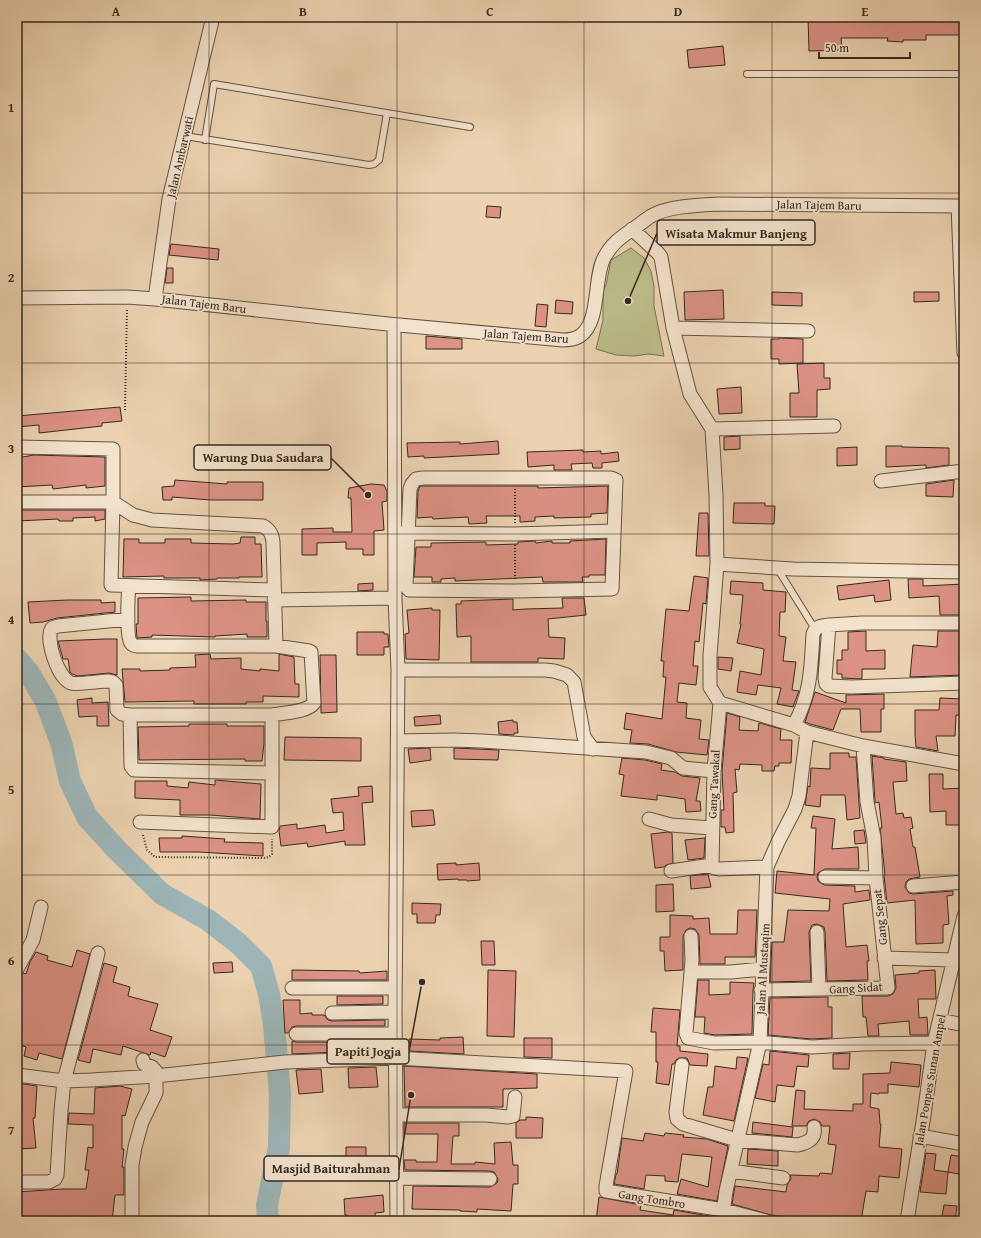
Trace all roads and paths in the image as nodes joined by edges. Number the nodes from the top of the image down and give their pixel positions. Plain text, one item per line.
1 (213, 17) edge
2 (747, 74) dead end
3 (964, 74) edge
4 (387, 113) junction
5 (470, 127) dead end
6 (185, 136) junction
7 (205, 140) junction
8 (961, 203) edge
9 (632, 229) junction
10 (962, 261) edge
11 (127, 297) junction
12 (17, 298) edge
13 (155, 298) junction
14 (394, 325) junction
15 (673, 328) junction
16 (808, 331) dead end
17 (964, 349) edge
18 (964, 353) edge
19 (125, 410) dead end
20 (834, 426) dead end
21 (712, 429) junction
22 (17, 447) edge
23 (964, 471) edge
24 (881, 481) dead end
25 (17, 502) edge
26 (113, 502) junction
27 (614, 531) junction
28 (401, 533) junction
29 (717, 564) junction
30 (777, 568) junction
31 (964, 572) edge
32 (129, 586) junction
33 (274, 595) junction
34 (395, 598) junction
35 (128, 619) junction
36 (964, 623) edge
37 (828, 625) junction
38 (815, 629) junction
39 (276, 646) junction
40 (398, 670) junction
41 (964, 683) edge
42 (720, 703) junction
43 (130, 715) junction
44 (272, 715) junction
45 (794, 725) junction
46 (807, 732) junction
47 (398, 741) junction
48 (863, 746) junction
49 (593, 749) junction
50 (964, 764) edge
51 (714, 772) junction
52 (271, 773) junction
53 (649, 819) dead end
54 (140, 822) joint
55 (272, 827) junction
56 (712, 828) junction
57 (712, 865) junction
58 (767, 867) junction
59 (671, 871) dead end
60 (825, 877) dead end
61 (876, 878) junction
62 (964, 882) edge
63 (913, 886) dead end
64 (41, 907) dead end
65 (964, 916) edge
66 (817, 932) dead end
67 (691, 936) dead end
68 (98, 953) dead end
69 (884, 958) junction
70 (953, 960) junction
71 (17, 969) edge
72 (762, 969) junction
73 (691, 972) junction
74 (292, 988) dead end
75 (395, 988) junction
76 (819, 989) junction
77 (761, 990) junction
78 (395, 1012) junction
79 (332, 1013) dead end
80 (940, 1020) junction
81 (964, 1025) edge
82 (296, 1034) dead end
83 (395, 1034) junction
84 (760, 1042) junction
85 (934, 1043) junction
86 (396, 1058) junction
87 (143, 1060) dead end
88 (682, 1065) dead end
89 (17, 1075) edge
90 (158, 1076) junction
91 (64, 1081) junction
92 (515, 1097) dead end
93 (396, 1115) junction
94 (814, 1127) dead end
95 (920, 1136) junction
96 (738, 1140) junction
97 (964, 1144) edge
98 (731, 1171) junction
99 (397, 1178) junction
100 (783, 1178) dead end
101 (490, 1179) dead end
102 (17, 1182) edge
103 (132, 1214) dead end
104 (723, 1216) edge
105 (397, 1221) edge
106 (766, 1221) edge
107 (906, 1221) edge

1 - 6 street, Jalan Ambarwati
2 - 3 lane
4 - 5 lane
4 - 7 lane
4 - 7 lane
6 - 7 lane
6 - 13 street, Jalan Ambarwati
8 - 9 street, Jalan Tajem Baru
8 - 10 street
9 - 14 street, Jalan Tajem Baru
9 - 15 street
10 - 17 street
11 - 12 street, Jalan Tajem Baru
11 - 13 street, Jalan Tajem Baru
11 - 19 path
13 - 14 street, Jalan Tajem Baru
14 - 28 street
15 - 16 street
15 - 21 street
17 - 18 street
20 - 21 street
21 - 29 street
22 - 26 street
23 - 24 street
25 - 26 street
26 - 32 street
26 - 33 street
27 - 28 street
27 - 28 street
27 - 28 street
28 - 34 street
29 - 30 street
29 - 42 street
30 - 31 street
30 - 38 lane
32 - 33 street
32 - 35 street
33 - 34 street
33 - 39 street
34 - 40 street
35 - 39 street
35 - 43 street
36 - 37 street
37 - 38 street
37 - 41 street
38 - 45 street
39 - 44 street
40 - 47 street
40 - 49 street
42 - 45 street
42 - 51 street, Gang Tawakal
43 - 44 street
43 - 52 street
44 - 52 street
45 - 46 street
46 - 48 street
46 - 58 street, Jalan Al Mustaqim
47 - 49 street
47 - 75 street
48 - 50 street
48 - 61 street
49 - 51 street
51 - 56 street, Gang Tawakal
52 - 55 street
53 - 56 street
54 - 55 street
54 - 55 path
56 - 57 street, Gang Tawakal
57 - 58 street
57 - 59 street
58 - 72 street, Jalan Al Mustaqim
60 - 61 street, Gang Sepat
61 - 69 street, Gang Sepat
62 - 63 street
64 - 71 street
65 - 70 street, Jalan Ponpes Sunan Ampel
66 - 76 street, Gang Sidat
67 - 73 street
68 - 91 street
69 - 70 street
69 - 76 street, Gang Sidat
70 - 80 street, Jalan Ponpes Sunan Ampel
72 - 73 street
72 - 77 street, Jalan Al Mustaqim
73 - 84 street
74 - 75 street
75 - 78 street
76 - 77 street, Gang Sidat
77 - 84 street, Jalan Al Mustaqim
78 - 79 street
78 - 83 street
80 - 81 street
80 - 85 street, Jalan Ponpes Sunan Ampel
82 - 83 street
83 - 86 street
84 - 85 street
84 - 96 street, Jalan Al Mustaqim
85 - 95 street, Jalan Ponpes Sunan Ampel
86 - 90 street
86 - 93 street
86 - 104 street, Gang Tombro
87 - 90 street
88 - 96 street
89 - 91 street
90 - 91 street
90 - 103 street
91 - 102 street
92 - 93 street
93 - 99 street
94 - 96 street
95 - 97 street
95 - 107 street, Jalan Ponpes Sunan Ampel
96 - 98 street, Jalan Al Mustaqim
98 - 100 street
98 - 104 street, Jalan Al Mustaqim
99 - 101 street
99 - 105 street
104 - 106 street

